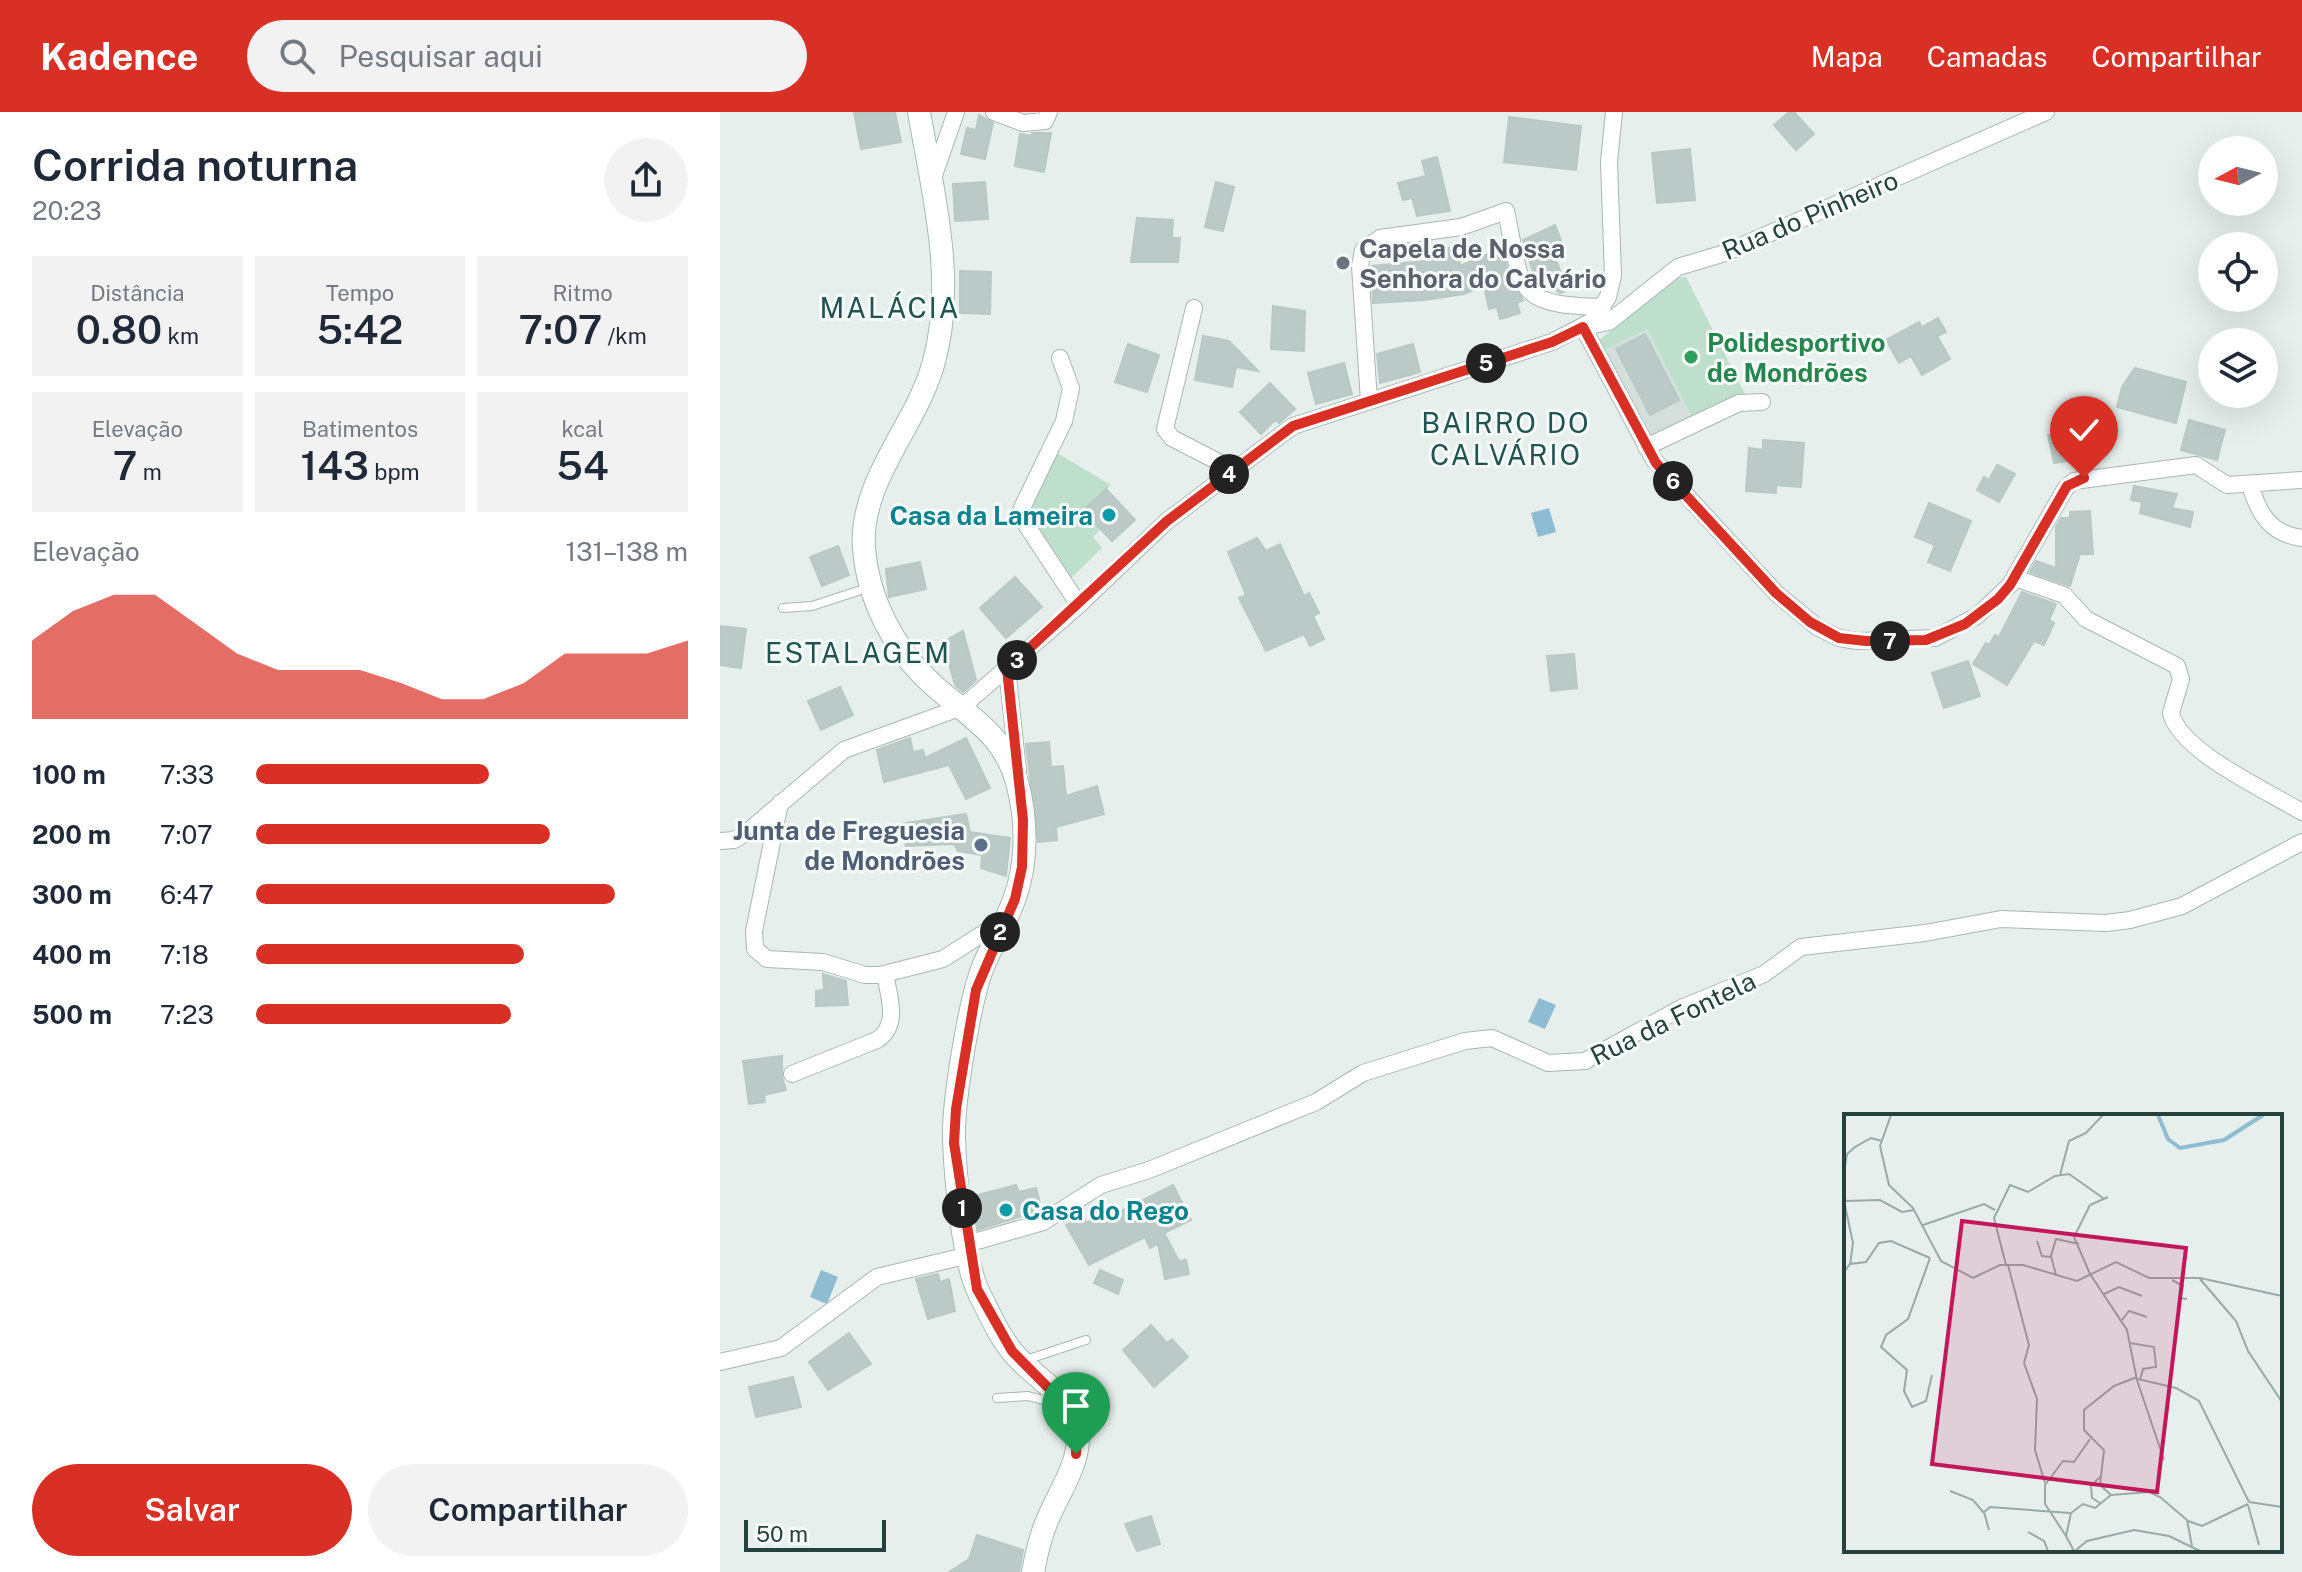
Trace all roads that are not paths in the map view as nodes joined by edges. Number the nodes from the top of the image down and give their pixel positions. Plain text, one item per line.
1 (919, 112) edge
2 (956, 112) edge
3 (994, 112) edge
4 (1049, 112) edge
5 (1614, 112) edge
6 (2046, 112) edge
7 (931, 183) junction
8 (1603, 307) junction
9 (1194, 308) dead end
10 (1583, 327) junction
11 (1060, 358) dead end
12 (1369, 401) junction
13 (1762, 402) dead end
14 (1646, 447) junction
15 (1234, 470) junction
16 (2302, 480) edge
17 (2250, 484) junction
18 (2302, 538) edge
19 (2015, 578) junction
20 (870, 587) junction
21 (1079, 605) junction
22 (783, 608) dead end
23 (1007, 669) junction
24 (962, 707) junction
25 (780, 803) junction
26 (1021, 804) junction
27 (2302, 812) edge
28 (720, 841) edge
29 (2302, 842) edge
30 (1006, 919) junction
31 (885, 974) junction
32 (792, 1074) dead end
33 (968, 1250) junction
34 (1086, 1340) dead end
35 (1021, 1361) junction
36 (720, 1362) edge
37 (997, 1398) dead end
38 (1070, 1410) junction
39 (1033, 1572) edge

1 - 7 main road
2 - 7 street
3 - 4 street
5 - 8 street
6 - 10 street, Rua do Pinheiro
7 - 20 main road
8 - 10 street
8 - 12 street
9 - 15 street
10 - 12 street, Rua do Pinheiro
10 - 14 street
11 - 21 street
12 - 15 street, Rua do Pinheiro
13 - 14 street
14 - 19 street
15 - 21 street, Rua do Pinheiro
16 - 17 street
17 - 18 street
17 - 19 street
19 - 27 street
20 - 22 lane
20 - 24 main road
21 - 23 street, Rua do Pinheiro
23 - 24 street, Rua do Pinheiro
23 - 26 street
24 - 25 street
24 - 26 main road
25 - 28 street
25 - 31 street
26 - 30 main road
29 - 33 street, Rua da Fontela
30 - 31 street
30 - 33 main road
31 - 32 street
33 - 35 main road
33 - 36 street, Rua da Fontela
34 - 35 lane
35 - 38 main road
37 - 38 lane
38 - 39 main road

